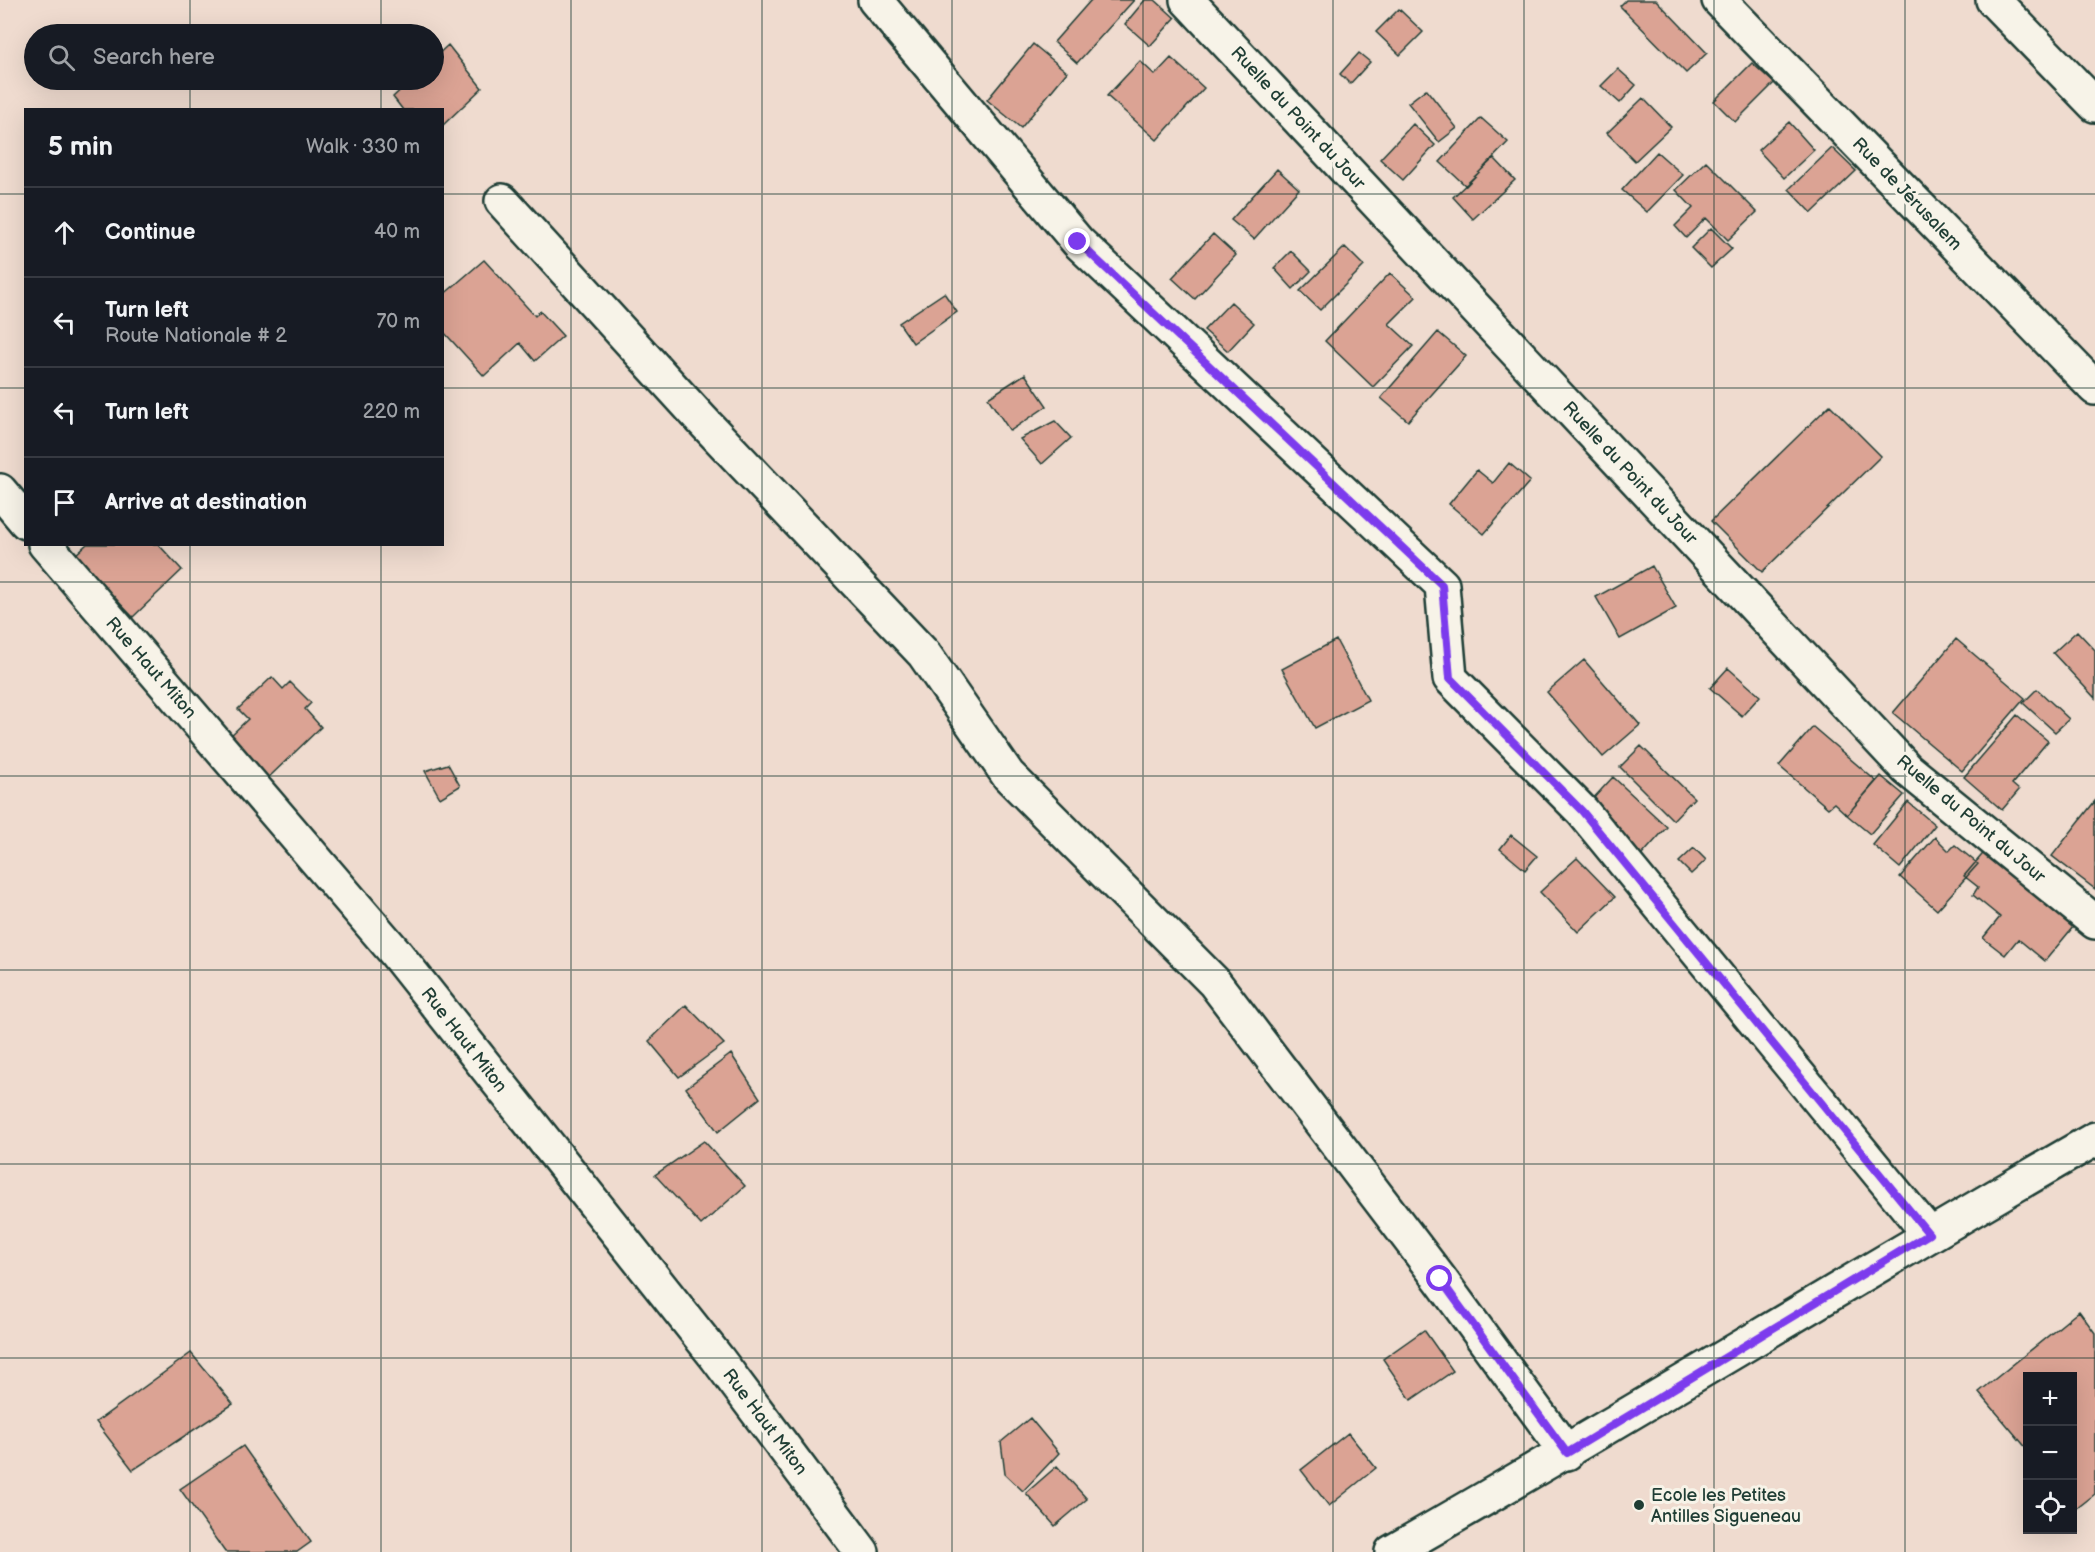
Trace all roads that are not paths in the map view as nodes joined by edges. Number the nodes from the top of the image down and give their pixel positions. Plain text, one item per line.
1 (875, 0) edge
2 (1187, 0) edge
3 (1719, 0) edge
4 (1993, 0) edge
5 (2095, 105) edge
6 (502, 201) dead end
7 (2095, 388) edge
8 (0, 491) edge
9 (24, 520) edge
10 (47, 546) edge
11 (2095, 922) edge
12 (2095, 1139) edge
13 (1929, 1234) junction
14 (1567, 1453) junction
15 (862, 1552) edge
16 (1392, 1552) edge

1 - 13 street
2 - 11 street, Ruelle du Point du Jour
3 - 7 street, Rue de Jérusalem
4 - 5 street
6 - 14 street
8 - 9 street
10 - 15 street, Rue Haut Miton
12 - 13 street
13 - 14 street
14 - 16 street

